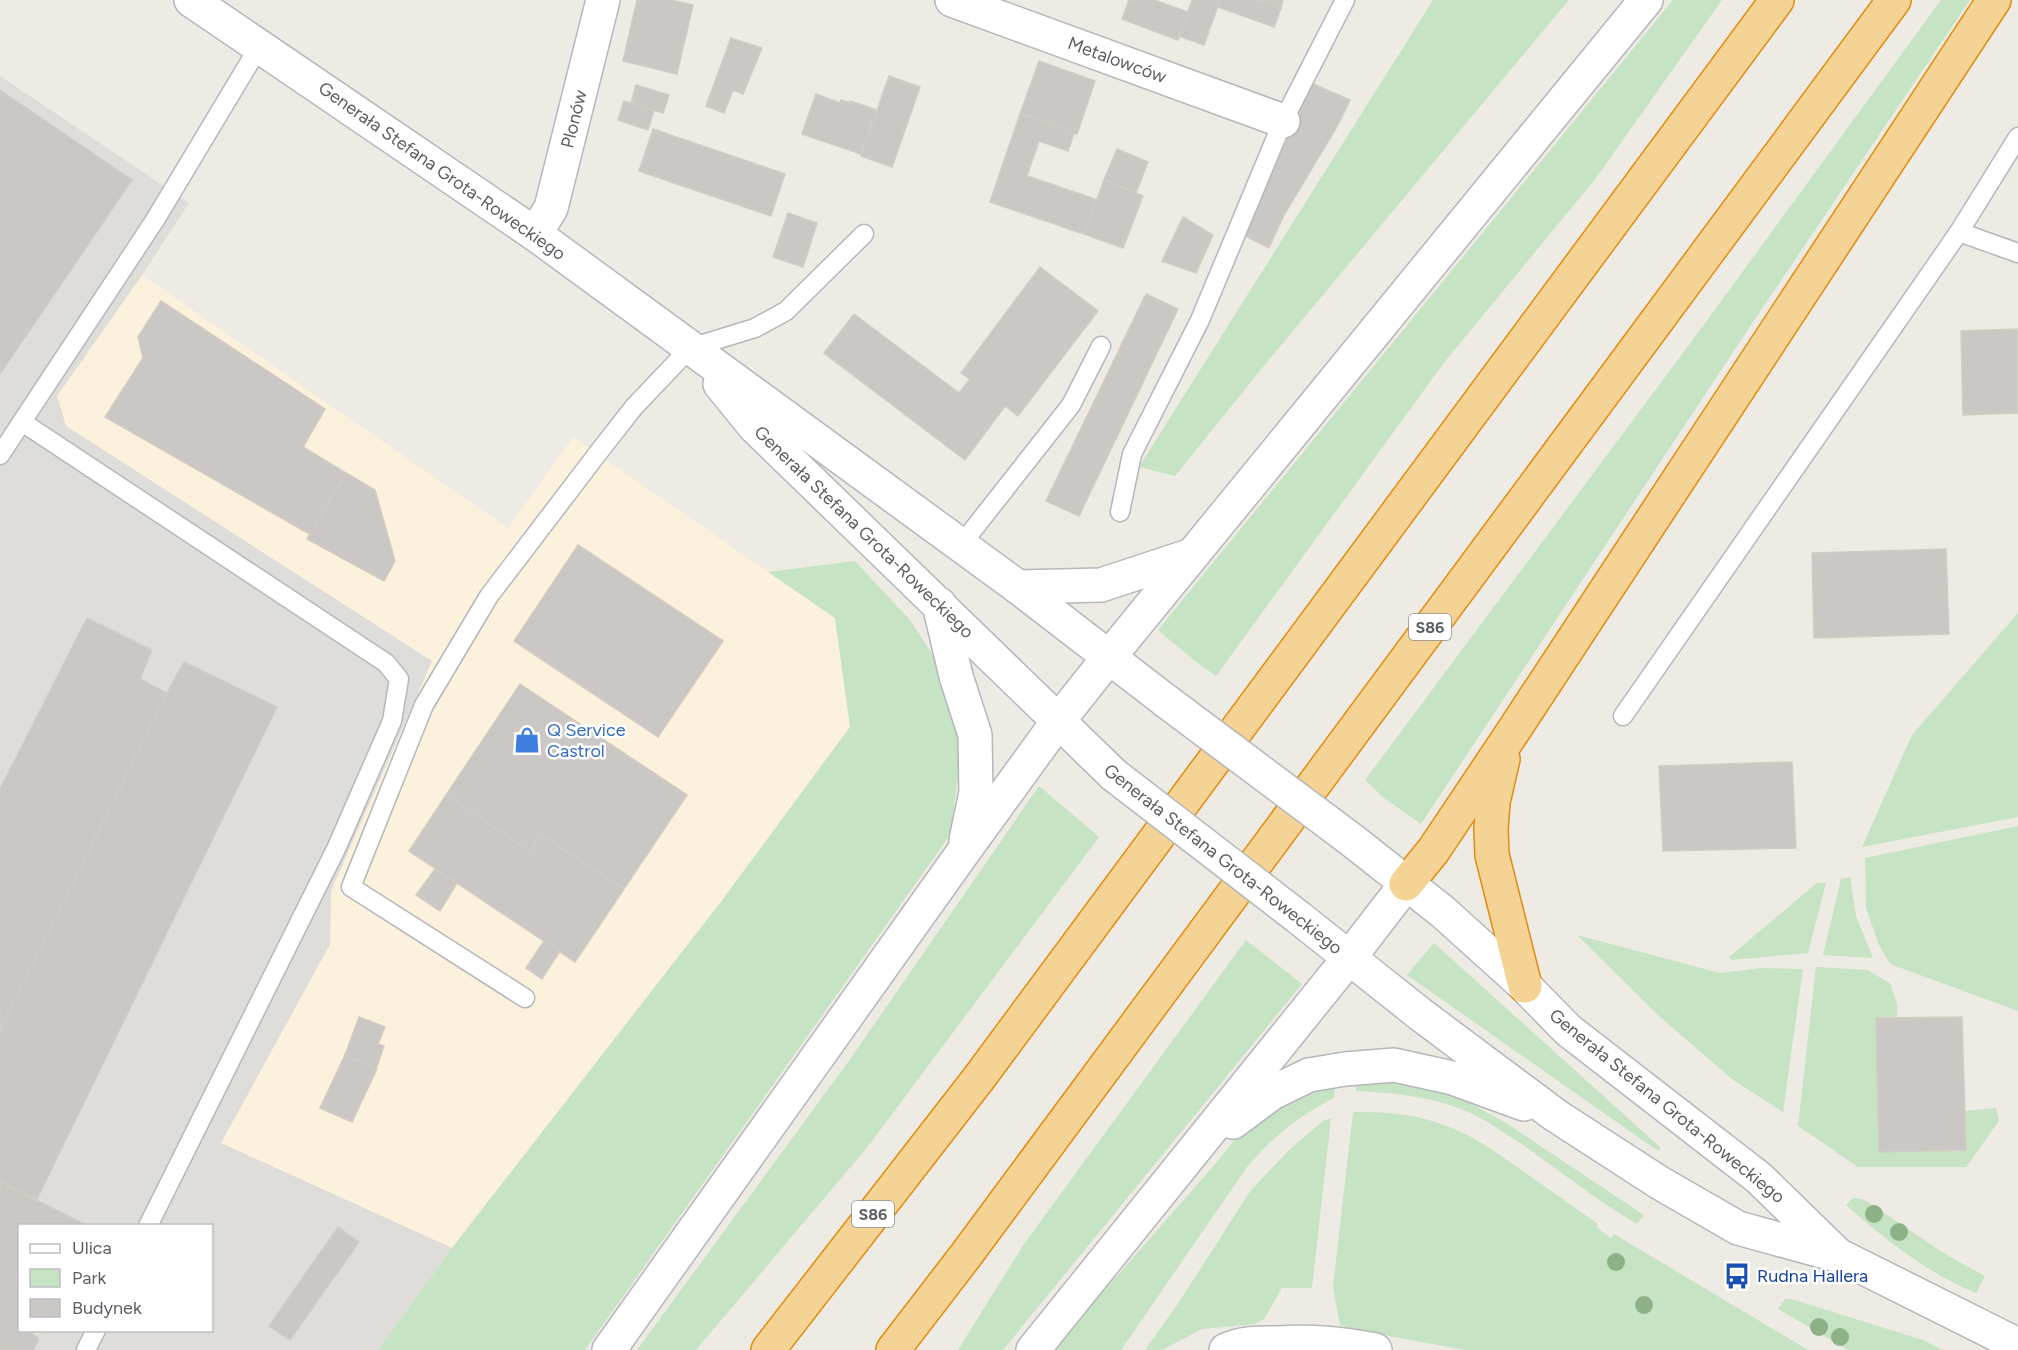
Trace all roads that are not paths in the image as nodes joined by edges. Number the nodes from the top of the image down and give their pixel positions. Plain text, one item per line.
1 (191, 0) edge
2 (603, 0) edge
3 (952, 0) edge
4 (1344, 0) edge
5 (1646, 0) edge
6 (1777, 0) edge
7 (1894, 0) edge
8 (1994, 0) edge
9 (260, 45) junction
10 (1283, 121) junction
11 (2018, 137) edge
12 (1959, 232) junction
13 (535, 234) junction
14 (864, 234) dead end
15 (2018, 253) edge
16 (1101, 346) dead end
17 (690, 348) junction
18 (22, 422) junction
19 (0, 455) edge
20 (1120, 512) dead end
21 (961, 545) junction
22 (1192, 555) junction
23 (1018, 587) junction
24 (939, 604) junction
25 (1109, 657) junction
26 (1623, 716) dead end
27 (1059, 720) junction
28 (1508, 739) junction
29 (964, 851) junction
30 (1406, 884) junction
31 (1349, 958) junction
32 (1525, 986) junction
33 (525, 998) dead end
34 (1555, 1115) junction
35 (1191, 1155) junction
36 (149, 1224) edge
37 (1840, 1256) junction
38 (95, 1332) edge
39 (2018, 1345) edge
40 (86, 1350) edge
41 (609, 1350) edge
42 (768, 1350) edge
43 (893, 1350) edge
44 (1033, 1350) edge
45 (1226, 1350) edge
46 (1375, 1350) edge

1 - 9 street, Generała Stefana Grota-Roweckiego
2 - 13 street, Plonów
3 - 10 street, Metalowców
4 - 10 lane
5 - 22 street
6 - 42 highway, S86
7 - 43 highway, S86
8 - 28 highway
9 - 13 street, Generała Stefana Grota-Roweckiego
9 - 18 lane
10 - 20 lane
11 - 12 lane
12 - 15 lane
12 - 26 lane
13 - 17 street, Generała Stefana Grota-Roweckiego
14 - 17 lane
16 - 21 lane
17 - 21 street, Generała Stefana Grota-Roweckiego
17 - 24 street, Generała Stefana Grota-Roweckiego
17 - 33 lane
18 - 19 lane
18 - 36 lane
21 - 23 street, Generała Stefana Grota-Roweckiego
22 - 23 street
22 - 25 street
23 - 25 street, Generała Stefana Grota-Roweckiego
24 - 27 street, Generała Stefana Grota-Roweckiego
24 - 29 street
25 - 27 street
25 - 30 street, Generała Stefana Grota-Roweckiego, bridge
27 - 29 street
27 - 31 street, Generała Stefana Grota-Roweckiego, bridge
28 - 30 highway
28 - 32 highway
29 - 41 street
30 - 31 street
30 - 32 street, Generała Stefana Grota-Roweckiego
31 - 34 street, Generała Stefana Grota-Roweckiego
31 - 35 street
32 - 37 street, Generała Stefana Grota-Roweckiego
34 - 35 street
34 - 37 street, Generała Stefana Grota-Roweckiego
35 - 44 street
37 - 39 street, Generała Stefana Grota-Roweckiego
38 - 40 lane
45 - 46 street

